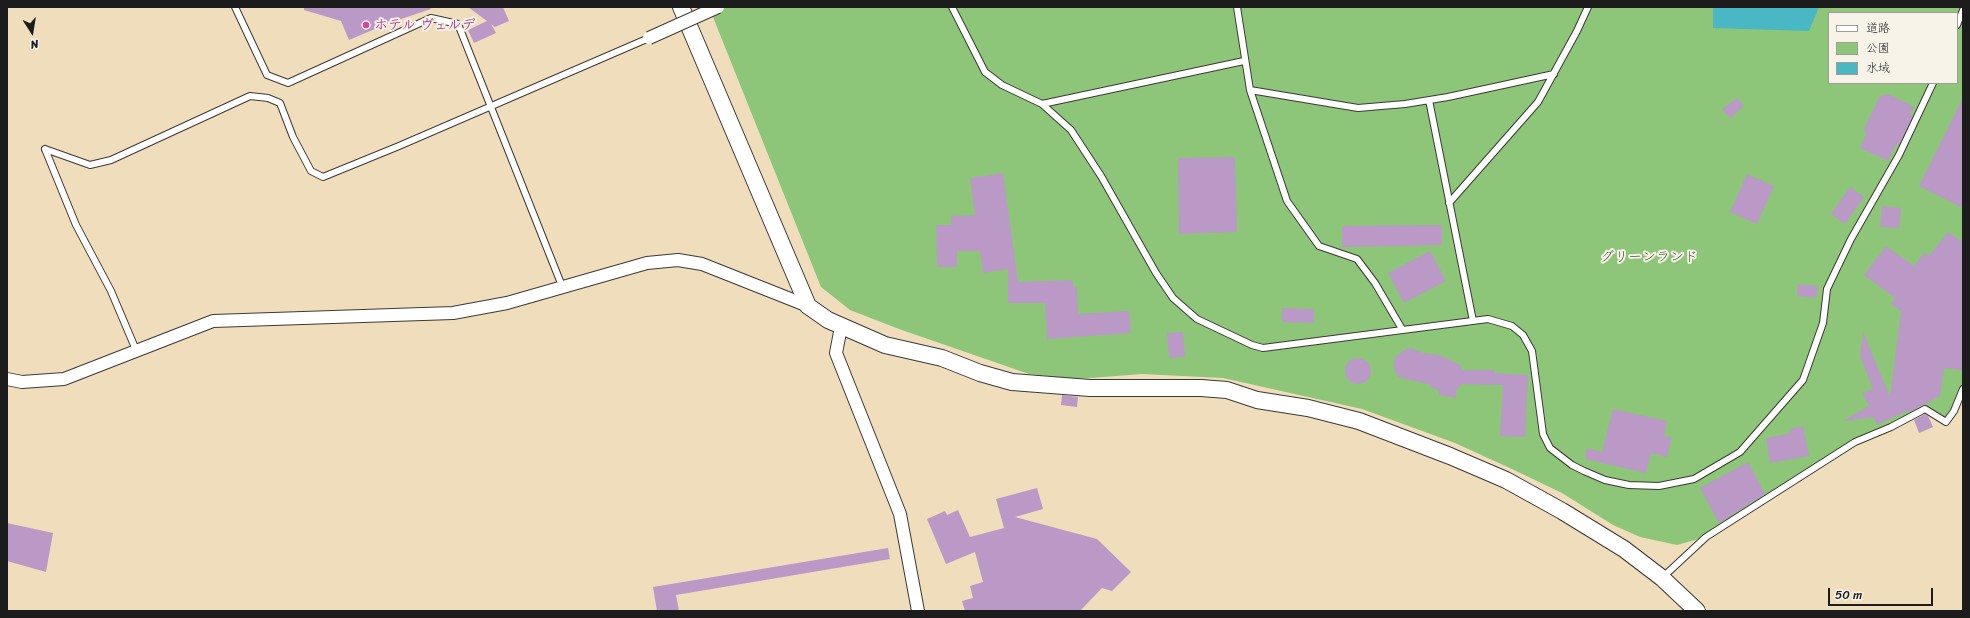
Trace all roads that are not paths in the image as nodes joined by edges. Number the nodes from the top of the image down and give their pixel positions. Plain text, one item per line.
1 (235, 7) edge
2 (681, 7) edge
3 (718, 7) edge
4 (952, 7) edge
5 (1237, 7) edge
6 (1588, 7) edge
7 (1963, 10) edge
8 (1958, 22) edge
9 (649, 38) joint
10 (1244, 61) junction
11 (1554, 74) junction
12 (1933, 84) edge
13 (1250, 90) junction
14 (1429, 100) junction
15 (1042, 104) junction
16 (491, 106) junction
17 (1449, 203) junction
18 (562, 286) junction
19 (808, 306) junction
20 (1473, 321) junction
21 (841, 327) junction
22 (1402, 329) junction
23 (136, 350) junction
24 (7, 379) edge
25 (1963, 389) edge
26 (1662, 578) junction
27 (918, 611) edge
28 (1697, 611) edge

1 - 16 lane
2 - 19 street
3 - 9 street, bridge
4 - 15 lane
5 - 10 lane
6 - 11 lane
7 - 8 lane
9 - 16 lane
10 - 13 lane
10 - 15 lane
11 - 14 lane
11 - 17 lane
12 - 20 lane
13 - 14 lane
13 - 22 lane
14 - 17 lane
15 - 22 lane
16 - 18 lane
16 - 23 lane
17 - 20 lane
18 - 19 street
18 - 23 street
19 - 21 street
20 - 22 lane
21 - 26 street
21 - 27 street
23 - 24 street
25 - 26 lane
26 - 28 street

